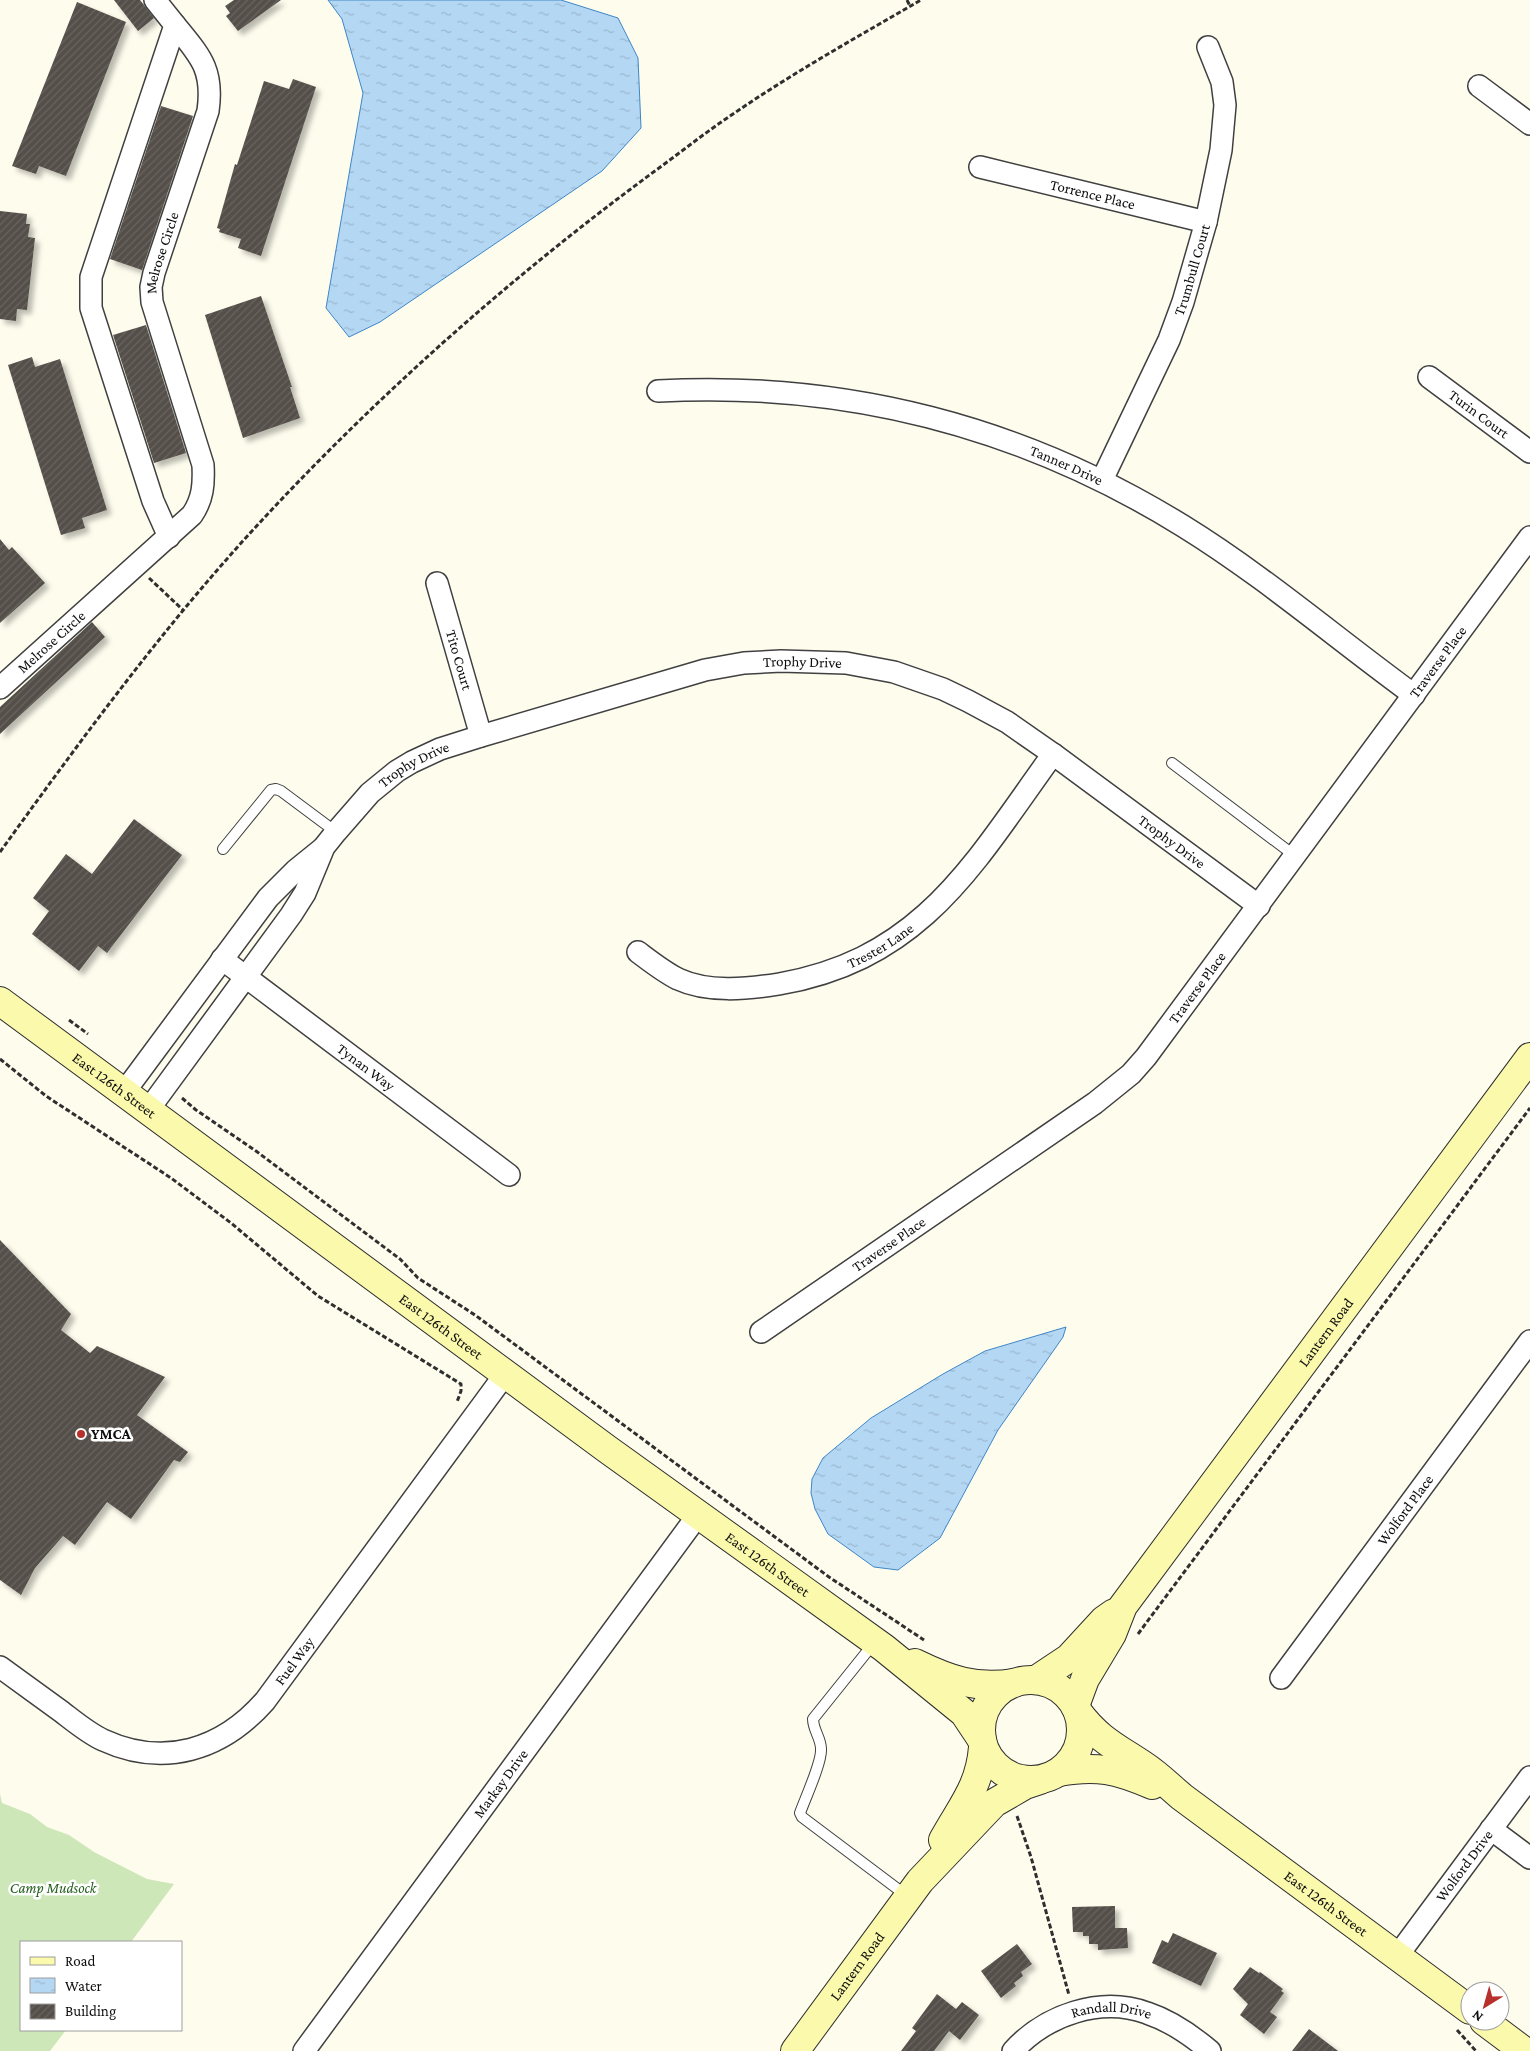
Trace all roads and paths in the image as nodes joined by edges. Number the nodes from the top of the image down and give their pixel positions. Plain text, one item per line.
1 (155, 0) edge
2 (907, 0) edge
3 (921, 0) edge
4 (910, 6) junction
5 (175, 25) junction
6 (1208, 47) dead end
7 (1479, 86) dead end
8 (1530, 124) edge
9 (980, 166) dead end
10 (1206, 222) junction
11 (1429, 377) dead end
12 (658, 391) dead end
13 (1530, 452) edge
14 (1102, 480) junction
15 (169, 537) junction
16 (1530, 537) edge
17 (137, 566) junction
18 (437, 583) dead end
19 (183, 610) junction
20 (0, 688) edge
21 (1414, 695) junction
22 (481, 736) junction
23 (1054, 754) junction
24 (1172, 762) dead end
25 (330, 840) junction
26 (224, 849) dead end
27 (0, 852) edge
28 (1295, 856) junction
29 (1259, 906) junction
30 (638, 952) dead end
31 (222, 960) junction
32 (246, 976) junction
33 (0, 1001) edge
34 (63, 1017) dead end
35 (90, 1036) dead end
36 (0, 1059) edge
37 (1526, 1070) edge
38 (166, 1086) junction
39 (125, 1092) junction
40 (1530, 1108) edge
41 (148, 1109) junction
42 (509, 1175) dead end
43 (761, 1332) dead end
44 (1530, 1341) edge
45 (506, 1373) junction
46 (457, 1404) dead end
47 (698, 1515) junction
48 (1123, 1606) junction
49 (1132, 1642) dead end
50 (930, 1644) dead end
51 (879, 1645) junction
52 (0, 1667) edge
53 (1281, 1678) dead end
54 (1025, 1681) junction
55 (1077, 1709) junction
56 (983, 1744) junction
57 (1050, 1776) junction
58 (1530, 1777) edge
59 (1182, 1797) junction
60 (1015, 1813) dead end
61 (1492, 1829) junction
62 (1530, 1858) edge
63 (914, 1889) junction
64 (1398, 1955) junction
65 (1460, 2002) edge
66 (1074, 2012) junction
67 (1497, 2031) edge
68 (304, 2051) edge
69 (795, 2051) edge
70 (1014, 2051) edge
71 (1210, 2051) edge
72 (1524, 2051) edge

1 - 5 street, Melrose Circle
2 - 4 path
3 - 4 path
4 - 19 path
5 - 15 street
5 - 15 street, Melrose Circle
6 - 10 street, Trumbull Court
7 - 8 street
9 - 10 street, Torrence Place
10 - 14 street, Trumbull Court
11 - 13 street, Turin Court
12 - 14 street, Tanner Drive
14 - 21 street, Tanner Drive
15 - 17 street, Melrose Circle
16 - 21 street, Traverse Place
17 - 19 path
17 - 20 street, Melrose Circle
18 - 22 street, Tito Court
19 - 27 path
21 - 28 street, Traverse Place
22 - 23 street, Trophy Drive
22 - 25 street, Trophy Drive
23 - 29 street, Trophy Drive
23 - 30 street, Trester Lane
24 - 28 lane
25 - 26 lane
25 - 31 street, Trophy Drive
25 - 32 street, Trophy Drive
28 - 29 street, Traverse Place
29 - 43 street, Traverse Place
31 - 32 street, Tynan Way
31 - 39 street, Trophy Drive
32 - 38 street, Trophy Drive
32 - 42 street, Tynan Way
33 - 39 main road, East 126th Street
34 - 35 path
36 - 46 path
37 - 48 main road, Lantern Road
38 - 41 street, Trophy Drive
38 - 50 path
39 - 41 main road, East 126th Street
40 - 49 path
41 - 45 main road, East 126th Street
44 - 53 street, Wolford Place
45 - 47 main road, East 126th Street
45 - 52 street, Fuel Way
47 - 51 main road, East 126th Street
47 - 68 street, Markay Drive
48 - 54 main road, Lantern Road
48 - 55 main road, Lantern Road
51 - 54 main road, East 126th Street
51 - 56 main road, East 126th Street
51 - 63 lane
54 - 55 main road
54 - 56 main road
55 - 57 main road
55 - 59 main road, East 126th Street
56 - 57 main road
56 - 63 main road, Lantern Road
57 - 59 main road, East 126th Street
57 - 63 main road, Lantern Road
58 - 61 street, Wolford Drive
59 - 64 main road, East 126th Street
60 - 66 path
61 - 62 street
61 - 64 street, Wolford Drive
63 - 69 main road, Lantern Road
64 - 65 main road, East 126th Street
66 - 70 street, Randall Drive
66 - 71 street, Randall Drive
67 - 72 main road

